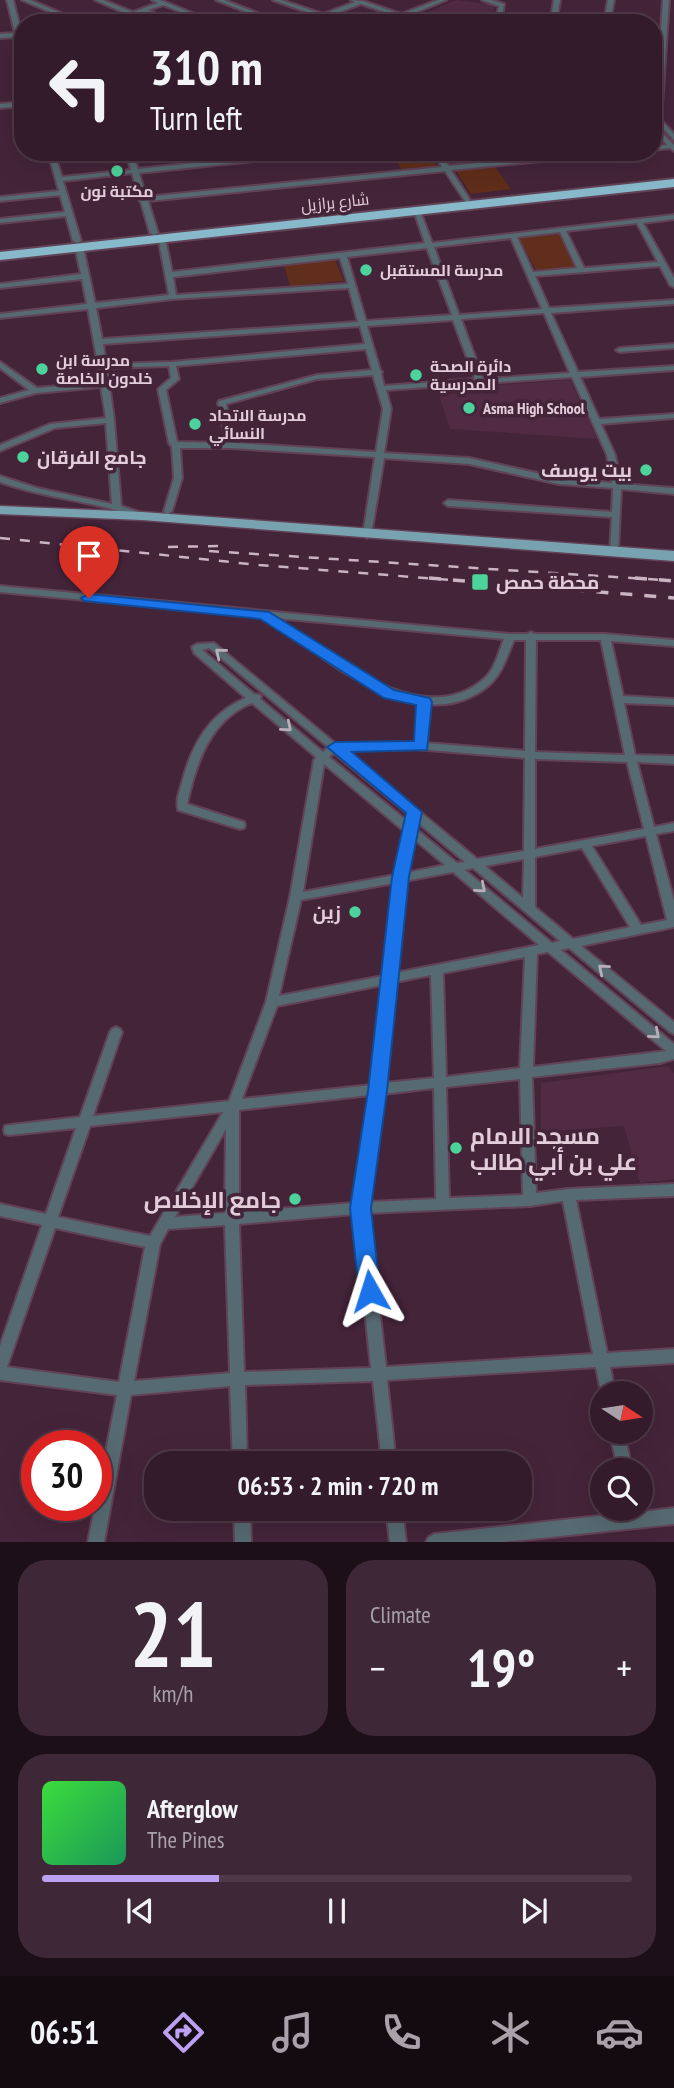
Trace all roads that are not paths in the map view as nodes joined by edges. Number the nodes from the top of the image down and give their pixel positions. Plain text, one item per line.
1 (25, 0) edge
2 (98, 0) edge
3 (155, 0) edge
4 (219, 0) edge
5 (276, 0) edge
6 (443, 0) edge
7 (485, 0) edge
8 (666, 0) edge
9 (360, 1) edge
10 (164, 3) junction
11 (143, 10) junction
12 (60, 14) edge
13 (133, 14) joint
14 (153, 14) edge
15 (192, 14) edge
16 (256, 14) edge
17 (316, 14) edge
18 (327, 14) edge
19 (396, 14) edge
20 (406, 14) edge
21 (500, 14) edge
22 (662, 34) edge
23 (662, 133) edge
24 (673, 147) edge
25 (54, 161) edge
26 (132, 161) edge
27 (204, 161) edge
28 (224, 161) edge
29 (441, 161) edge
30 (522, 161) edge
31 (205, 164) junction
32 (446, 169) junction
33 (135, 172) junction
34 (59, 179) junction
35 (674, 181) edge
36 (63, 193) junction
37 (0, 198) edge
38 (142, 200) junction
39 (467, 200) junction
40 (416, 211) junction
41 (69, 214) junction
42 (674, 217) edge
43 (0, 221) edge
44 (639, 221) junction
45 (562, 230) junction
46 (158, 235) junction
47 (513, 236) junction
48 (78, 244) junction
49 (428, 245) junction
50 (0, 249) edge
51 (343, 255) junction
52 (0, 256) edge
53 (663, 264) junction
54 (581, 270) junction
55 (529, 274) junction
56 (169, 275) junction
57 (85, 276) junction
58 (674, 285) edge
59 (0, 286) edge
60 (354, 286) junction
61 (173, 296) junction
62 (674, 302) edge
63 (91, 305) junction
64 (546, 311) junction
65 (0, 316) edge
66 (457, 317) junction
67 (363, 322) junction
68 (99, 342) junction
69 (370, 346) junction
70 (674, 346) edge
71 (620, 350) dead end
72 (0, 364) edge
73 (172, 364) junction
74 (103, 366) junction
75 (674, 368) edge
76 (378, 372) junction
77 (577, 376) junction
78 (480, 381) junction
79 (106, 384) junction
80 (384, 388) junction
81 (35, 391) junction
82 (0, 401) edge
83 (674, 416) edge
84 (110, 420) junction
85 (598, 422) junction
86 (231, 445) junction
87 (176, 446) junction
88 (0, 448) edge
89 (382, 453) junction
90 (0, 478) edge
91 (617, 488) junction
92 (674, 491) edge
93 (448, 503) dead end
94 (117, 506) junction
95 (0, 510) edge
96 (168, 511) dead end
97 (616, 515) junction
98 (142, 516) junction
99 (0, 520) edge
100 (367, 535) junction
101 (615, 551) junction
102 (674, 556) edge
103 (674, 565) edge
104 (0, 589) edge
105 (264, 615) junction
106 (531, 635) junction
107 (510, 637) junction
108 (605, 637) junction
109 (674, 643) edge
110 (268, 692) junction
111 (253, 699) junction
112 (619, 699) junction
113 (424, 702) junction
114 (674, 702) edge
115 (335, 747) junction
116 (422, 747) junction
117 (530, 755) junction
118 (323, 757) junction
119 (631, 759) junction
120 (674, 760) edge
121 (414, 812) junction
122 (240, 825) dead end
123 (674, 827) edge
124 (410, 830) junction
125 (650, 831) junction
126 (584, 843) junction
127 (530, 853) junction
128 (475, 864) junction
129 (456, 867) junction
130 (400, 877) junction
131 (296, 897) junction
132 (529, 907) junction
133 (674, 923) edge
134 (638, 930) junction
135 (573, 943) junction
136 (550, 948) junction
137 (531, 952) junction
138 (437, 970) junction
139 (390, 978) junction
140 (272, 1002) junction
141 (674, 1029) edge
142 (116, 1032) dead end
143 (674, 1053) edge
144 (660, 1058) junction
145 (674, 1061) edge
146 (526, 1074) junction
147 (439, 1085) junction
148 (377, 1091) junction
149 (233, 1106) junction
150 (87, 1123) junction
151 (10, 1130) dead end
152 (674, 1190) edge
153 (568, 1195) junction
154 (530, 1200) junction
155 (443, 1204) junction
156 (360, 1208) junction
157 (0, 1210) edge
158 (232, 1220) junction
159 (51, 1222) junction
160 (163, 1224) junction
161 (153, 1243) junction
162 (674, 1356) edge
163 (601, 1360) junction
164 (0, 1366) edge
165 (0, 1373) edge
166 (379, 1374) junction
167 (238, 1379) junction
168 (605, 1381) edge
169 (123, 1389) junction
170 (240, 1451) edge
171 (388, 1451) edge
172 (653, 1515) edge
173 (674, 1516) edge
174 (590, 1520) edge
175 (242, 1521) edge
176 (396, 1521) edge
177 (96, 1542) edge
178 (243, 1542) edge
179 (398, 1542) edge
180 (434, 1542) edge

1 - 12 street
2 - 13 street
3 - 10 street
4 - 16 street
5 - 17 street
6 - 20 street
7 - 21 street
8 - 22 street
9 - 18 street
9 - 19 street
10 - 11 street
10 - 15 street
11 - 13 street
11 - 14 street
23 - 24 street
25 - 34 street
26 - 33 street
27 - 31 street
28 - 31 street
29 - 32 street
30 - 32 street
31 - 33 street
32 - 38 street
32 - 39 street
33 - 34 street
33 - 38 street
34 - 36 street
35 - 39 highway, شارع برازيل
35 - 40 highway, شارع برازيل
36 - 37 street
36 - 41 street
38 - 46 street
39 - 46 highway, شارع برازيل
40 - 46 highway, شارع برازيل
40 - 49 street
41 - 43 street
41 - 48 street
42 - 44 street
44 - 45 street
44 - 53 street
45 - 47 street
45 - 54 street
46 - 48 highway, شارع برازيل
46 - 56 street
47 - 49 street
47 - 55 street
48 - 50 highway, شارع برازيل
48 - 52 highway, شارع برازيل
48 - 57 street
49 - 51 street
49 - 66 street
51 - 56 street
51 - 60 street
53 - 54 street
53 - 58 street
54 - 55 street
55 - 64 street
56 - 61 street
57 - 59 street
57 - 63 street
60 - 61 street
60 - 67 street
61 - 63 street
62 - 64 street
63 - 65 street
63 - 68 street
64 - 66 street
64 - 77 street
66 - 67 street
66 - 78 street
67 - 68 street
67 - 69 street
68 - 74 street
69 - 73 street
69 - 76 street
70 - 71 street
72 - 81 street
73 - 74 street
73 - 87 street
74 - 79 street
75 - 77 street
76 - 80 street
76 - 86 street
77 - 78 street
77 - 85 street
78 - 80 street
79 - 81 street
79 - 84 street
80 - 89 street
81 - 82 street
83 - 85 street
84 - 88 street
84 - 94 street
85 - 91 street
86 - 87 street
86 - 89 street
87 - 96 street
89 - 91 street
89 - 100 street
90 - 94 street
91 - 92 street
91 - 97 street
93 - 97 street
94 - 98 street
95 - 98 main road
97 - 101 street
98 - 100 main road
99 - 103 main road
100 - 101 main road
101 - 102 main road
104 - 105 street
105 - 107 street
105 - 113 street
106 - 107 street
106 - 108 street
106 - 117 street
107 - 113 street
108 - 109 street
108 - 112 street
110 - 111 street
110 -> 111 street
110 - 115 street
111 -> 118 street
111 - 122 street
112 - 114 street
112 - 119 street
113 - 116 street
115 - 116 street
115 - 118 street
115 - 121 street
116 - 117 street
117 - 119 street
117 - 127 street
118 - 124 street
118 - 131 street
119 - 120 street
119 - 125 street
121 - 124 street
121 - 128 street
123 - 125 street
124 - 129 street
124 - 130 street
125 - 126 street
125 - 133 street
126 - 127 street
126 - 134 street
127 - 128 street
127 - 132 street
128 - 129 street
128 - 132 street
129 - 130 street
129 -> 136 street
130 - 131 street
130 - 139 street
131 - 140 street
132 - 135 street
133 - 134 street
134 - 135 street
135 - 136 street
141 -> 135 street
136 - 137 street
136 -> 143 street
137 - 138 street
137 - 146 street
138 - 139 street
138 - 147 street
139 - 140 street
139 - 148 street
140 - 149 street
142 - 150 street
143 - 144 street
144 - 145 street
144 - 146 street
146 - 147 street
146 - 154 street
147 - 148 street
147 - 155 street
148 - 149 street
148 - 156 street
149 - 150 street
149 - 158 street
149 - 160 street
150 - 151 street
150 - 159 street
152 - 153 street
153 - 154 street
153 - 163 street
154 - 155 street
155 - 156 street
156 - 158 street
156 - 166 street
157 - 159 street
158 - 160 street
158 - 167 street
159 - 161 street
159 - 164 street
160 - 161 street
161 - 169 street
162 - 163 street
163 - 166 street
163 - 168 street
165 - 169 street
166 - 167 street
166 - 171 street
167 - 169 street
167 - 170 street
169 - 177 street
172 - 173 street
174 - 180 street
175 - 178 street
176 - 179 street

